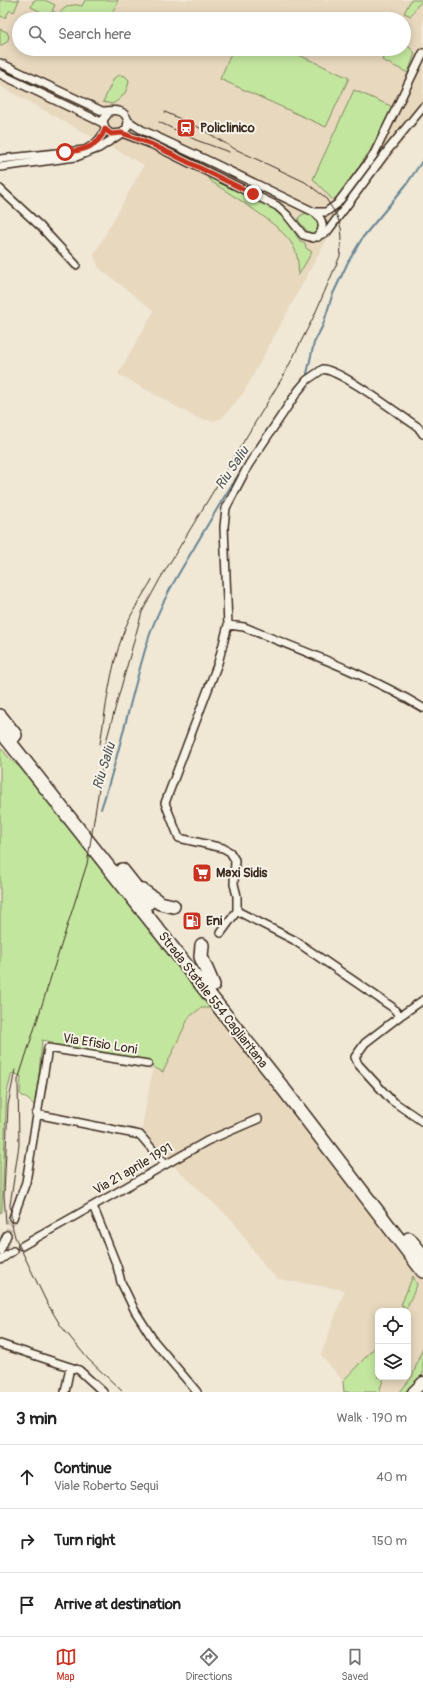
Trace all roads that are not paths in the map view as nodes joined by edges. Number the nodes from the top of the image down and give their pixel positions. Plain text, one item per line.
1 (423, 53) edge
2 (0, 63) edge
3 (0, 74) edge
4 (423, 107) edge
5 (110, 111) junction
6 (128, 121) junction
7 (104, 126) junction
8 (120, 134) junction
9 (0, 159) edge
10 (0, 166) edge
11 (0, 189) edge
12 (314, 212) junction
13 (318, 237) junction
14 (76, 265) dead end
15 (423, 434) edge
16 (228, 625) junction
17 (423, 708) edge
18 (0, 716) edge
19 (0, 730) edge
20 (81, 825) junction
21 (94, 843) junction
22 (135, 886) junction
23 (173, 906) dead end
24 (238, 911) junction
25 (221, 933) dead end
26 (202, 945) dead end
27 (213, 985) junction
28 (423, 1000) edge
29 (400, 1016) junction
30 (148, 1064) dead end
31 (36, 1114) junction
32 (258, 1119) dead end
33 (423, 1122) edge
34 (165, 1164) junction
35 (93, 1206) junction
36 (13, 1218) tunnel mouth
37 (7, 1235) tunnel mouth
38 (22, 1246) dead end
39 (0, 1251) edge
40 (13, 1251) dead end
41 (423, 1256) edge
42 (0, 1260) edge
43 (423, 1272) edge
44 (0, 1344) edge
45 (70, 1367) junction
46 (423, 1382) edge
47 (65, 1392) edge
48 (103, 1392) edge
49 (197, 1392) edge
50 (413, 1392) edge

1 - 12 street
2 - 5 street
3 - 7 street
4 - 13 street
5 - 6 street
5 - 7 street
6 - 8 street
6 - 12 street
7 - 8 street
7 - 9 street
8 - 10 street
8 - 13 street
11 - 14 street
12 - 13 street
15 - 16 street
16 - 17 street
16 - 24 street
18 - 20 highway, Strada Statale 554 Cagliaritana
19 - 20 highway, Strada Statale 554 Cagliaritana
20 - 21 highway, Strada Statale 554 Cagliaritana
21 - 22 highway, Strada Statale 554 Cagliaritana
21 - 43 highway, Strada Statale 554 Cagliaritana
22 - 23 highway
22 - 27 highway, Strada Statale 554 Cagliaritana
24 - 25 street
24 - 29 street
26 - 27 highway
27 - 41 highway, Strada Statale 554 Cagliaritana
28 - 29 street
29 - 33 street
30 - 31 street, Via Efisio Loni
31 - 34 street
31 - 36 street
32 - 34 street, Via 21 aprile 1991
34 - 35 street, Via 21 aprile 1991
35 - 38 street, Via 21 aprile 1991
35 - 49 street
37 - 39 street
40 - 42 street
44 - 45 street
45 - 47 street
45 - 48 street
46 - 50 main road

